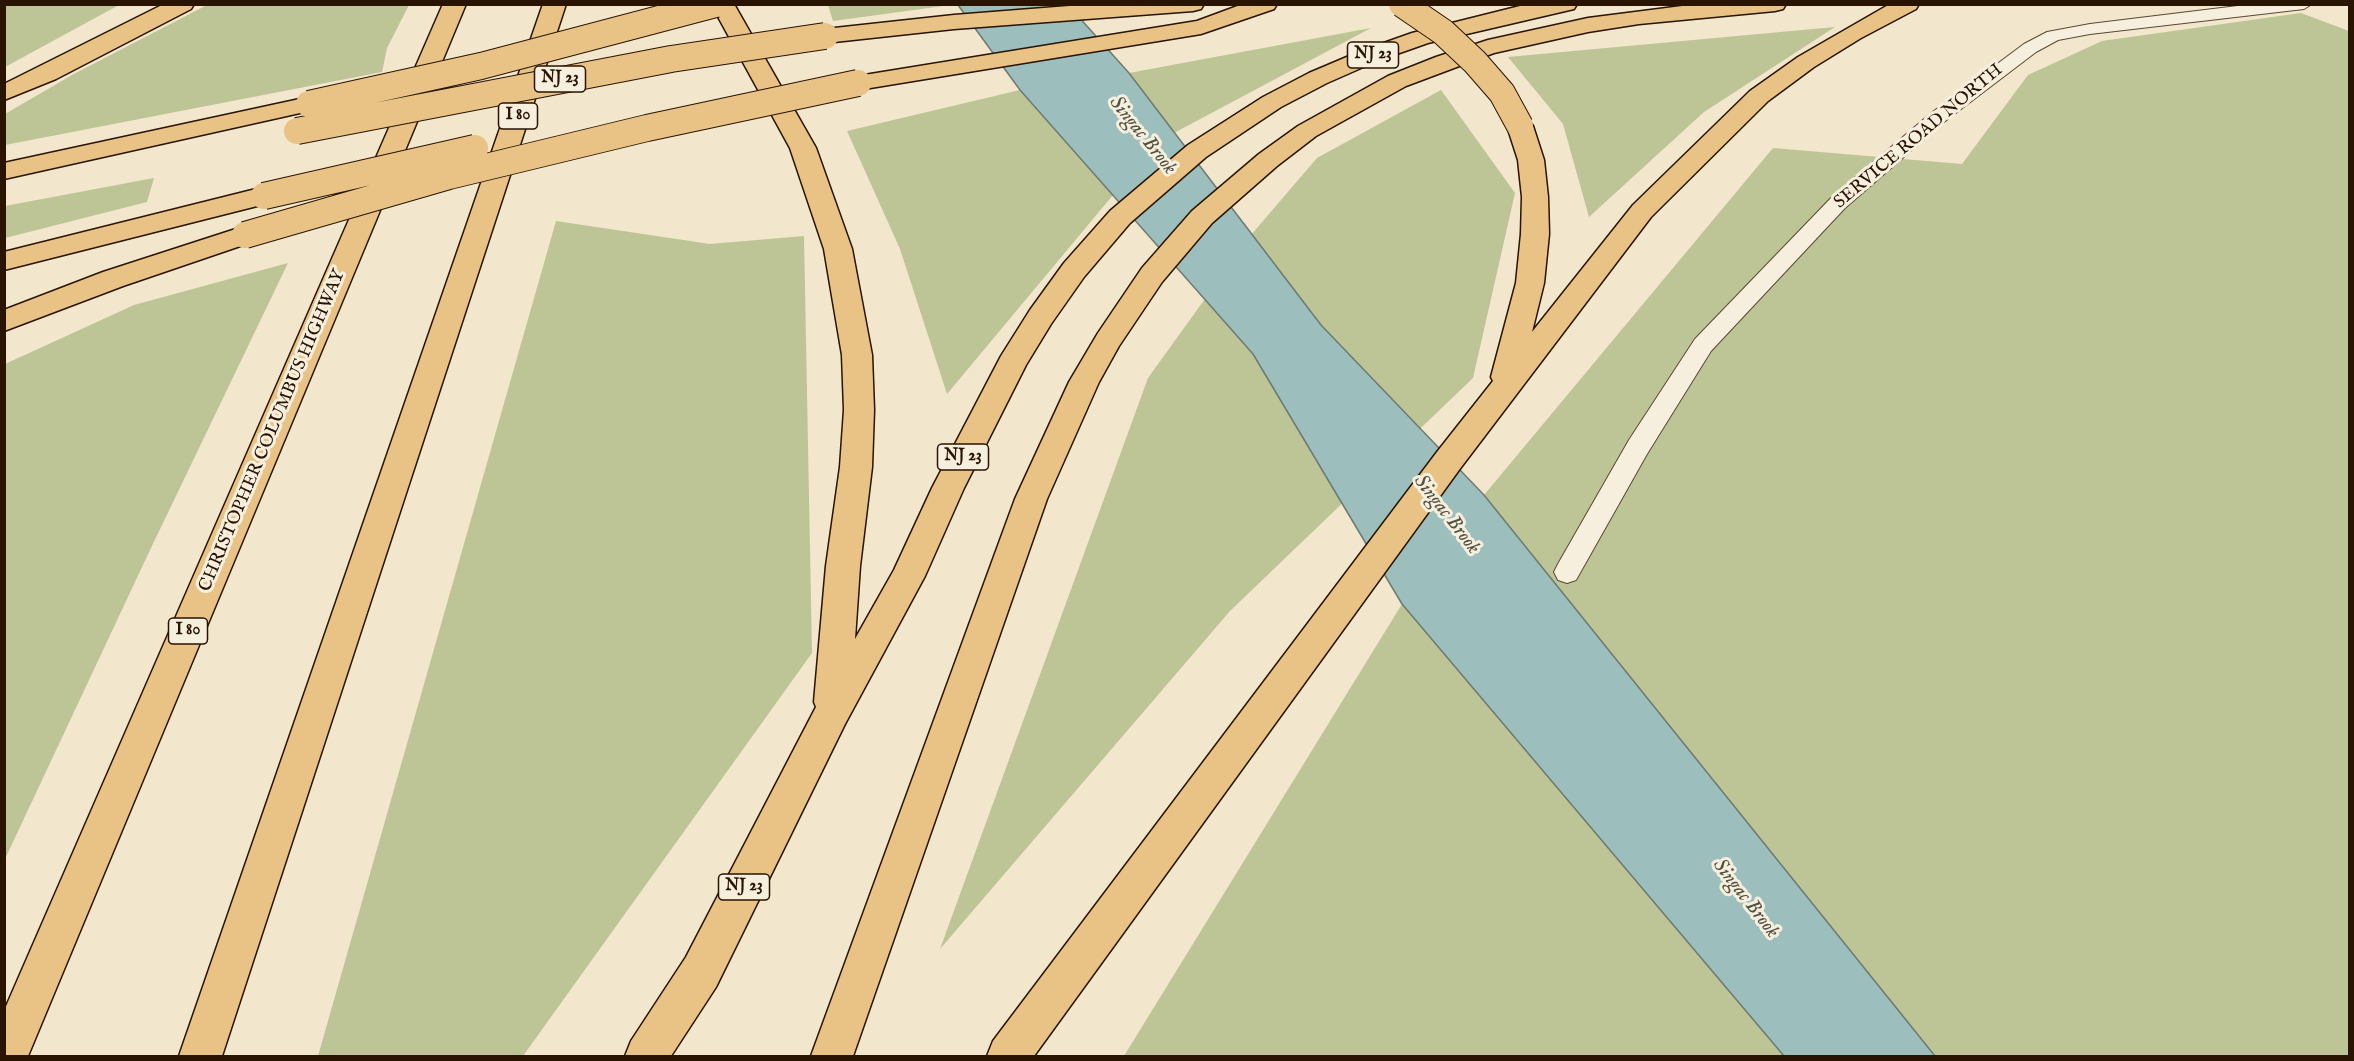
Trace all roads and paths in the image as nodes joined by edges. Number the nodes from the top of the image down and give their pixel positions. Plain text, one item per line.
1 (183, 4) edge
2 (455, 4) edge
3 (555, 4) edge
4 (716, 4) edge
5 (722, 4) edge
6 (1193, 4) edge
7 (1266, 4) edge
8 (1402, 4) edge
9 (1566, 4) edge
10 (1775, 4) edge
11 (1908, 4) edge
12 (2304, 4) edge
13 (2257, 7) edge
14 (858, 83) junction
15 (4, 93) edge
16 (4, 171) edge
17 (4, 183) edge
18 (4, 261) edge
19 (4, 321) edge
20 (1503, 391) junction
21 (1567, 572) dead end
22 (832, 713) junction
23 (7, 1056) edge
24 (200, 1056) edge
25 (646, 1056) edge
26 (832, 1056) edge
27 (1008, 1056) edge

1 - 15 main road
2 - 23 main road, CHRISTOPHER COLUMBUS HIGHWAY / I 80
3 - 24 main road, I 80
4 - 16 main road, bridge
5 - 22 main road
6 - 17 main road, NJ 23, bridge
7 - 14 main road
8 - 20 main road, bridge
9 - 22 main road, NJ 23
10 - 26 main road
11 - 20 main road
12 - 13 lane, SERVICE ROAD NORTH
13 - 21 lane, SERVICE ROAD NORTH
14 - 18 main road, bridge
14 - 19 main road, bridge
20 - 27 main road
22 - 25 main road, NJ 23

